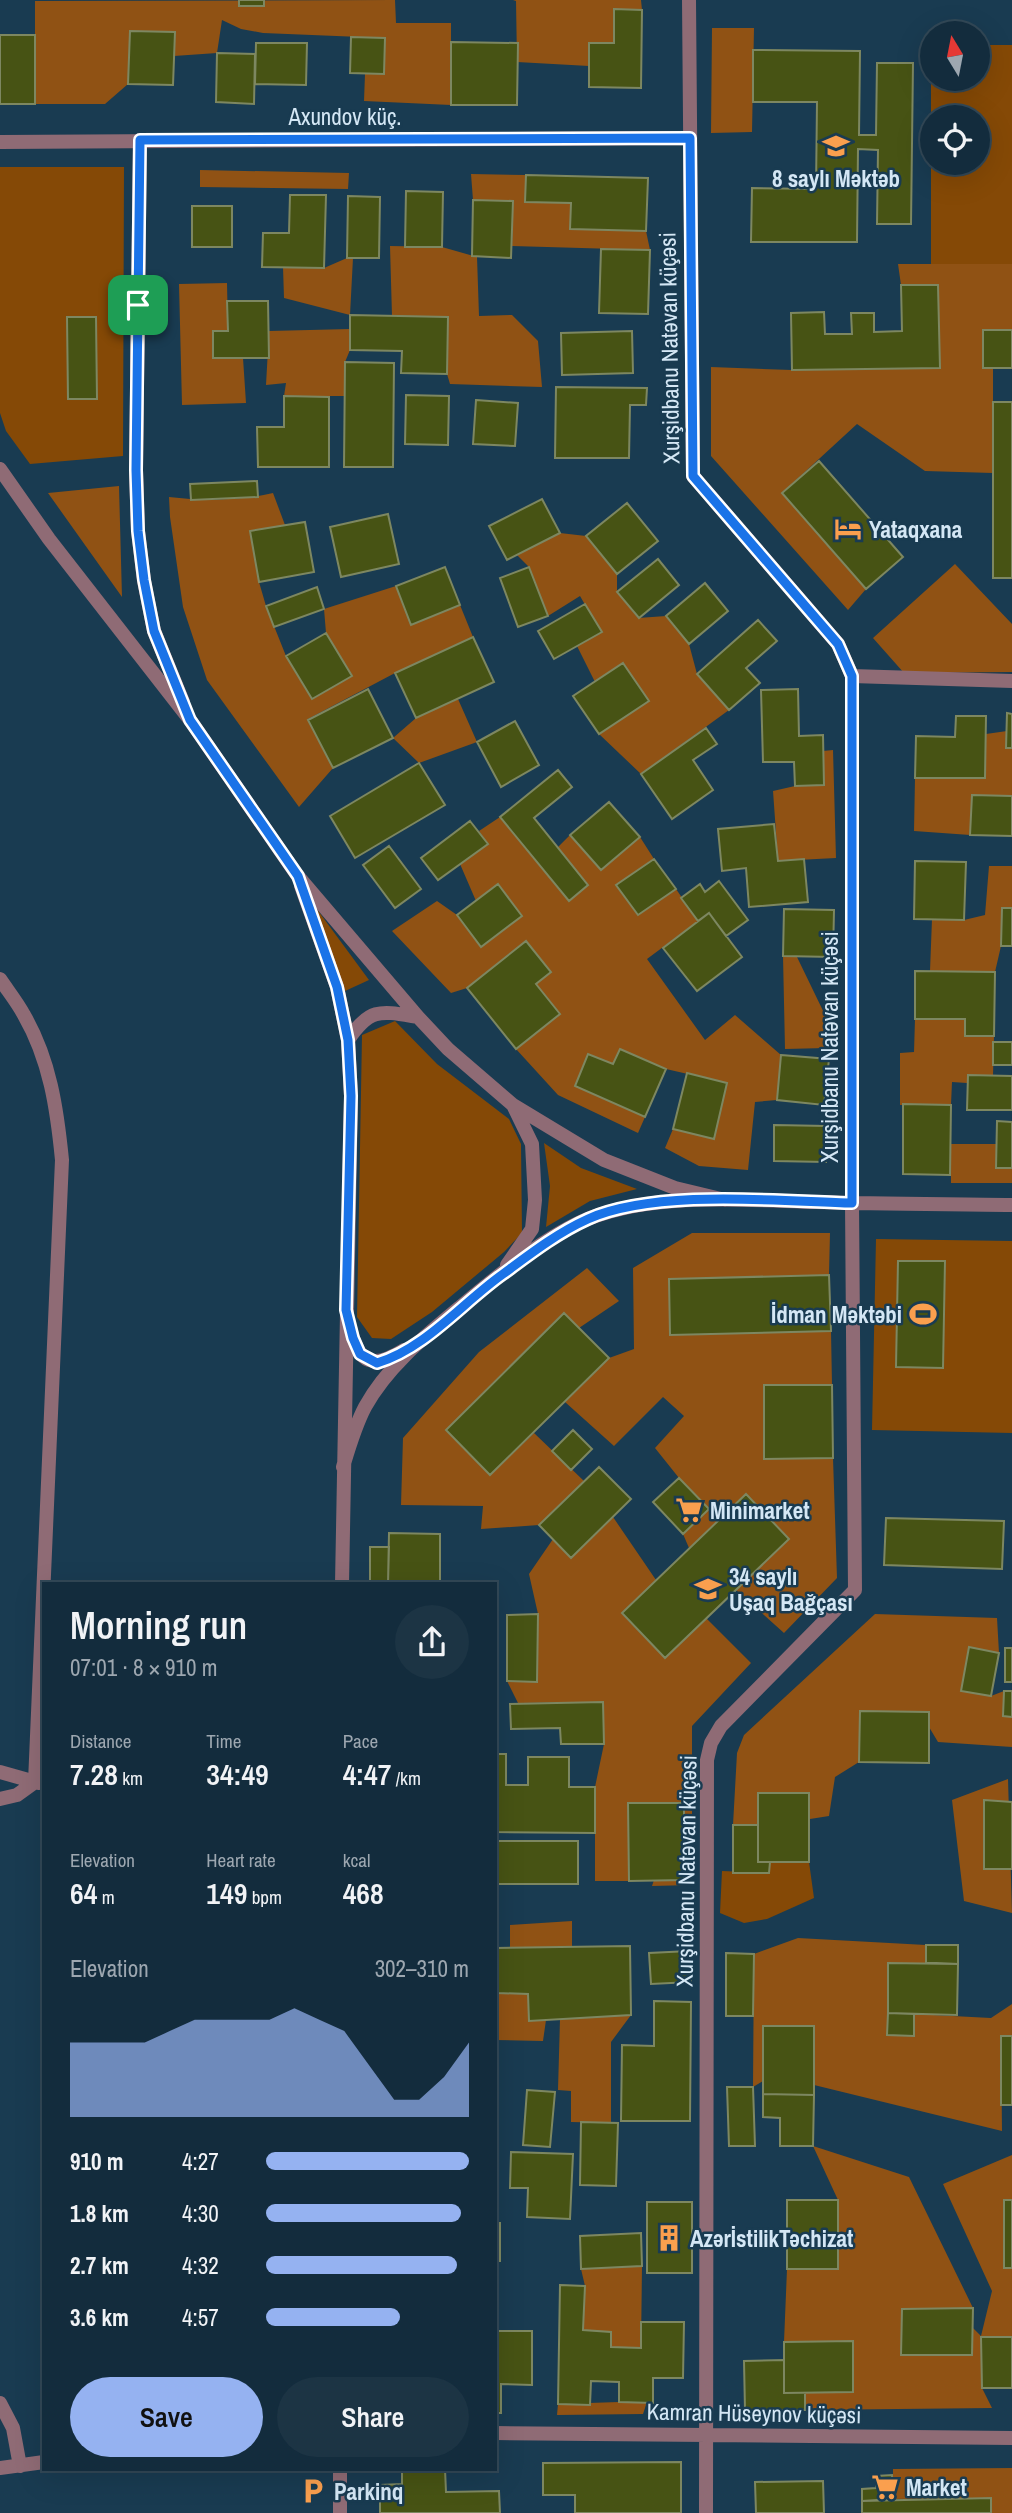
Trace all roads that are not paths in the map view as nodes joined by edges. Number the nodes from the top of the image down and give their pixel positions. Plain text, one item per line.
1 (689, 0) edge
2 (690, 138) junction
3 (140, 140) junction
4 (0, 142) edge
5 (0, 469) edge
6 (852, 676) junction
7 (1012, 681) edge
8 (190, 720) junction
9 (298, 876) junction
10 (0, 979) edge
11 (418, 1017) junction
12 (348, 1040) junction
13 (513, 1105) junction
14 (725, 1200) junction
15 (852, 1203) junction
16 (1012, 1205) edge
17 (486, 1286) junction
18 (346, 1310) junction
19 (420, 1341) junction
20 (343, 1467) junction
21 (46, 1582) edge
22 (342, 1582) edge
23 (42, 1702) edge
24 (0, 1772) edge
25 (39, 1783) edge
26 (0, 1799) edge
27 (0, 2403) edge
28 (497, 2433) edge
29 (706, 2435) junction
30 (1012, 2438) edge
31 (42, 2462) edge
32 (20, 2466) junction
33 (0, 2468) edge
34 (340, 2471) edge
35 (340, 2513) edge
36 (706, 2513) edge

1 - 2 street, Xurşidbanu Natəvan küçəsi
2 - 3 street, Axundov küç.
2 - 6 street, Xurşidbanu Natəvan küçəsi
3 - 4 street, Axundov küç.
3 - 8 street
5 - 8 street
6 - 7 street
6 - 15 street, Xurşidbanu Natəvan küçəsi
8 - 9 street
9 - 11 street
9 - 12 street
10 - 21 street
11 - 12 street
11 - 13 street
12 - 18 street
13 - 14 street
13 - 17 street
14 - 15 street
14 - 17 street
15 - 16 street
15 - 29 street, Xurşidbanu Natəvan küçəsi
17 - 19 street
18 - 19 street
18 - 20 street
19 - 20 street
20 - 22 street
23 - 25 street
24 - 25 street
25 - 26 street
27 - 32 street
28 - 29 street, Kamran Hüseynov küçəsi
29 - 30 street, Kamran Hüseynov küçəsi
29 - 36 street, Xurşidbanu Natəvan küçəsi
31 - 32 street
32 - 33 street
34 - 35 street

